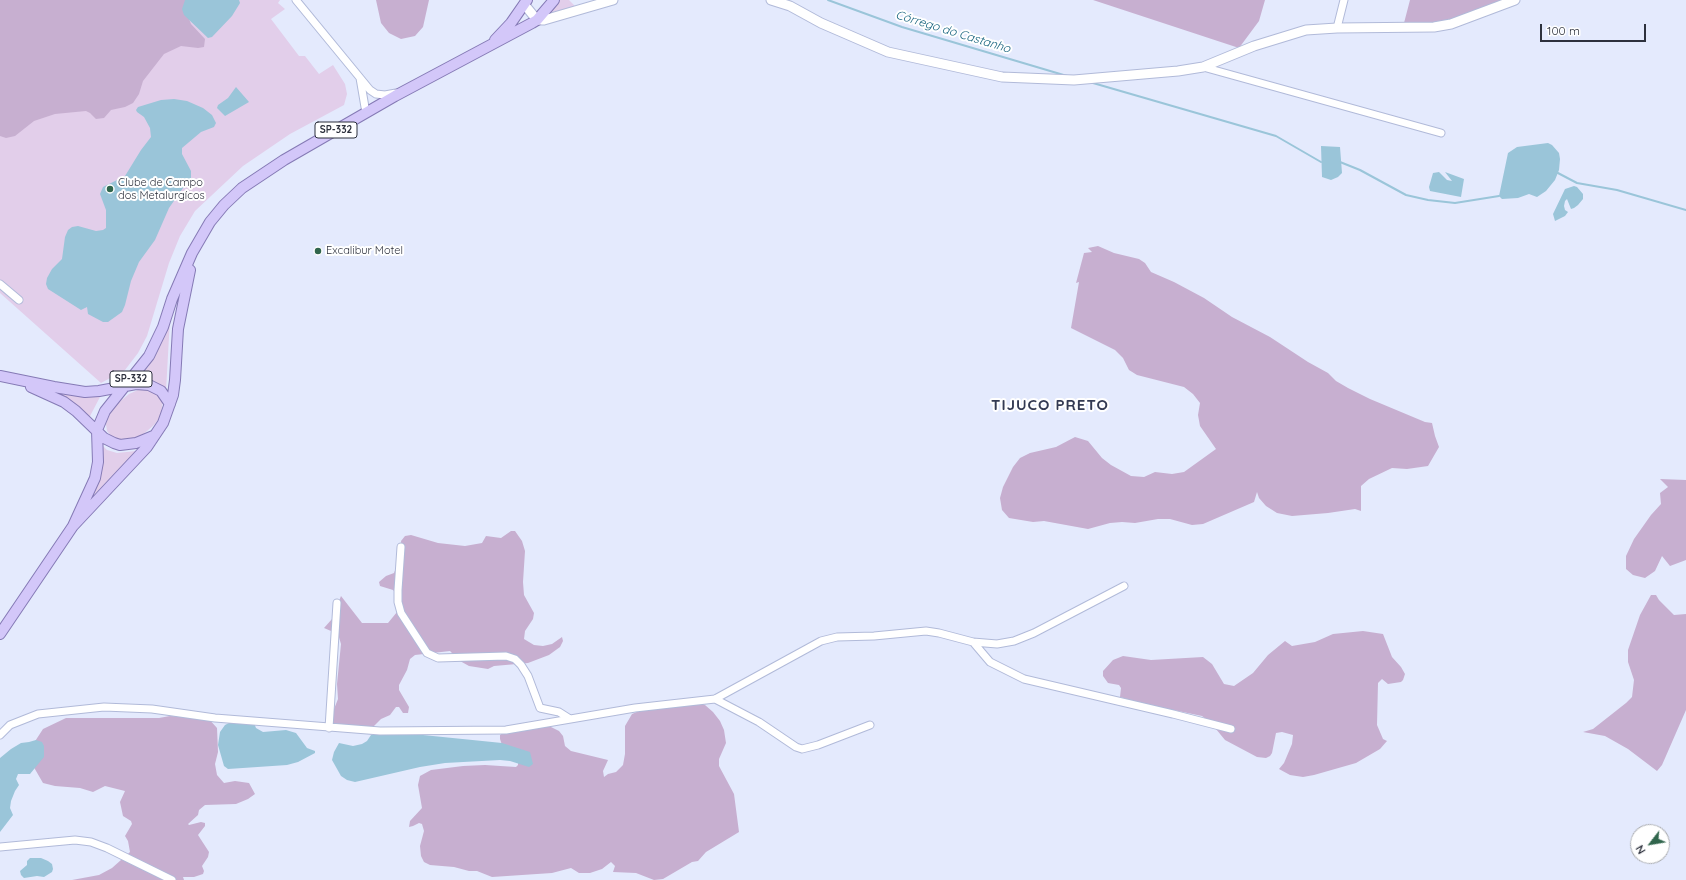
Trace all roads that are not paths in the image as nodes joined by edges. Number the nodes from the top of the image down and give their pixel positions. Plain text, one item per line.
1 (296, 0) edge
2 (554, 0) edge
3 (578, 0) edge
4 (613, 0) edge
5 (771, 0) edge
6 (1344, 0) edge
7 (1515, 0) edge
8 (525, 1) edge
9 (585, 7) junction
10 (537, 20) junction
11 (1338, 28) junction
12 (487, 46) junction
13 (1203, 67) junction
14 (360, 78) junction
15 (414, 86) junction
16 (366, 113) junction
17 (1441, 133) dead end
18 (203, 234) junction
19 (0, 284) edge
20 (19, 300) dead end
21 (0, 376) edge
22 (11, 379) junction
23 (124, 386) junction
24 (170, 404) junction
25 (96, 430) junction
26 (156, 434) junction
27 (73, 526) junction
28 (401, 546) dead end
29 (1124, 586) dead end
30 (337, 603) dead end
31 (0, 634) edge
32 (973, 642) junction
33 (715, 699) junction
34 (570, 719) junction
35 (870, 725) dead end
36 (329, 728) junction
37 (1231, 729) dead end
38 (0, 735) edge
39 (0, 847) edge
40 (172, 880) edge

1 - 14 street
2 - 10 main road, SP-332
3 - 9 main road
4 - 9 main road
5 - 13 main road
6 - 11 street
7 - 11 main road
8 - 10 main road
8 - 12 main road, SP-332
9 - 10 main road
10 - 12 main road, SP-332
11 - 13 main road
12 - 15 main road, SP-332
13 - 17 street
14 - 15 street
14 - 16 street
15 - 16 main road, SP-332
16 - 18 main road, SP-332
18 - 23 main road, SP-332
18 - 24 main road, SP-332
19 - 20 street
21 - 22 main road
22 - 23 main road
22 - 25 main road
23 - 24 main road
23 - 25 main road, SP-332
24 - 26 main road, SP-332
25 - 26 main road
25 - 27 main road, SP-332
26 - 27 main road, SP-332
27 - 31 main road, SP-332
28 - 34 street
29 - 32 street
30 - 36 street
32 - 33 street
32 - 37 street
33 - 34 street
33 - 35 street
34 - 36 street
36 - 38 street
39 - 40 street

